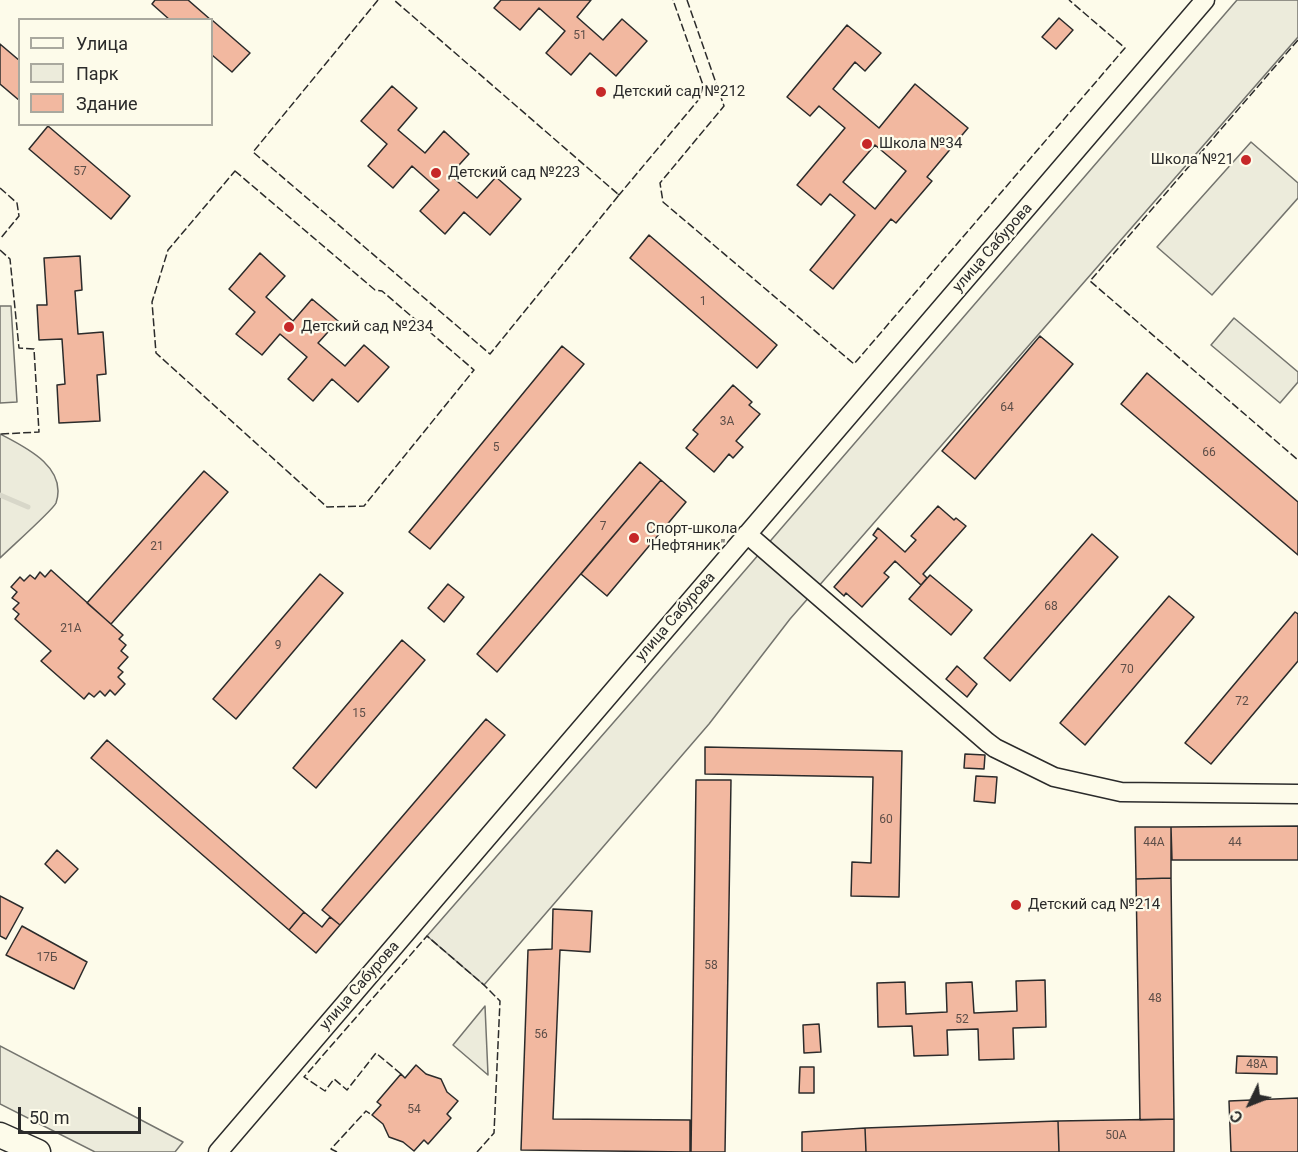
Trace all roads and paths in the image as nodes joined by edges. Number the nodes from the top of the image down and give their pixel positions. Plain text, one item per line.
1 (1205, 0) edge
2 (747, 534) junction
3 (1298, 794) edge
4 (0, 1135) edge
5 (38, 1152) edge
6 (218, 1152) edge

1 - 2 street, улица Сабурова
2 - 3 street
2 - 6 street, улица Сабурова
4 - 5 main road

